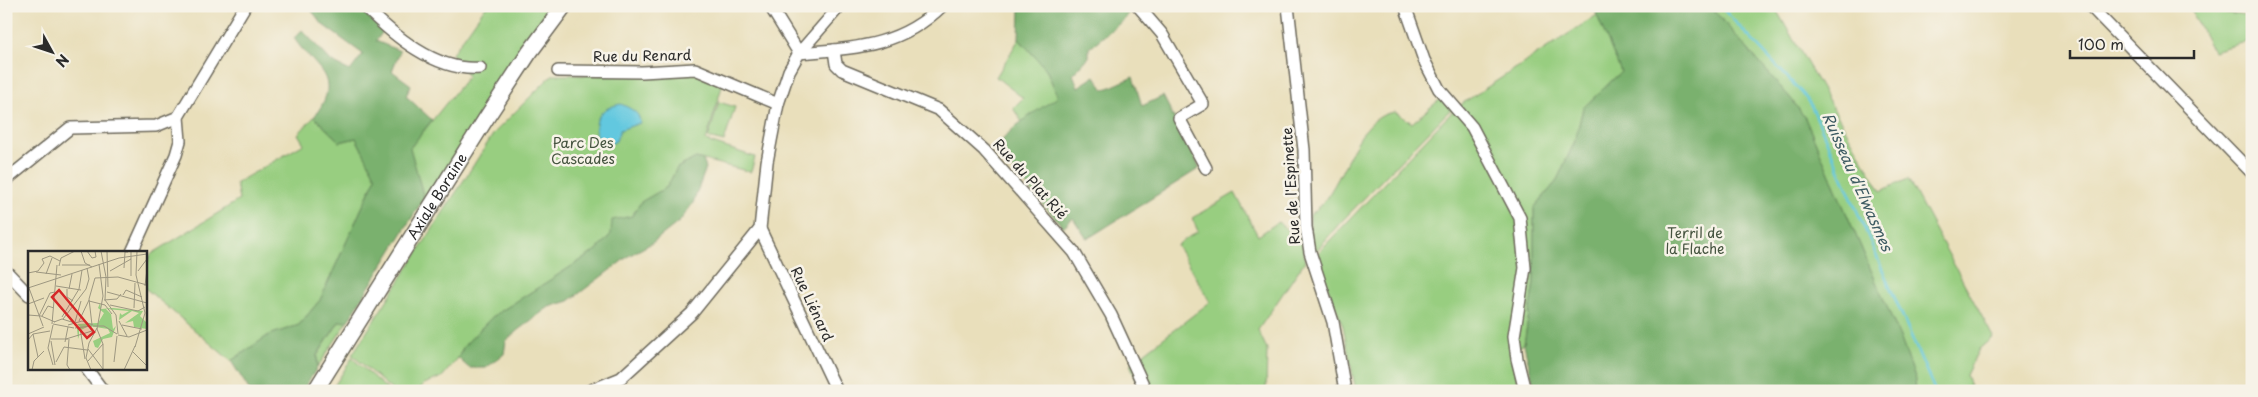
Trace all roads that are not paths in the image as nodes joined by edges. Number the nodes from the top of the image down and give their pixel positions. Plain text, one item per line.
1 (245, 6) edge
2 (364, 6) edge
3 (564, 6) edge
4 (770, 6) edge
5 (840, 6) edge
6 (942, 6) edge
7 (1138, 6) edge
8 (1288, 6) edge
9 (1405, 6) edge
10 (2090, 6) edge
11 (834, 50) junction
12 (799, 53) junction
13 (480, 68) dead end
14 (558, 71) dead end
15 (778, 104) junction
16 (178, 117) junction
17 (1206, 168) dead end
18 (2252, 173) edge
19 (6, 180) edge
20 (760, 229) junction
21 (132, 251) edge
22 (6, 271) edge
23 (28, 295) edge
24 (87, 370) edge
25 (103, 391) edge
26 (315, 391) edge
27 (589, 391) edge
28 (837, 391) edge
29 (1146, 391) edge
30 (1345, 391) edge
31 (1525, 391) edge

1 - 16 street
2 - 13 street
3 - 26 main road, Axiale Boraine
4 - 12 street
5 - 12 street
6 - 11 street
7 - 17 street
8 - 30 street, Rue de l'Espinette
9 - 31 street
10 - 18 street
11 - 12 street
11 - 29 street, Rue du Plat Rié
12 - 15 street
14 - 15 street, Rue du Renard
15 - 20 street
16 - 19 street
16 - 21 street
20 - 27 street
20 - 28 street, Rue Liénard
22 - 23 street
24 - 25 street

